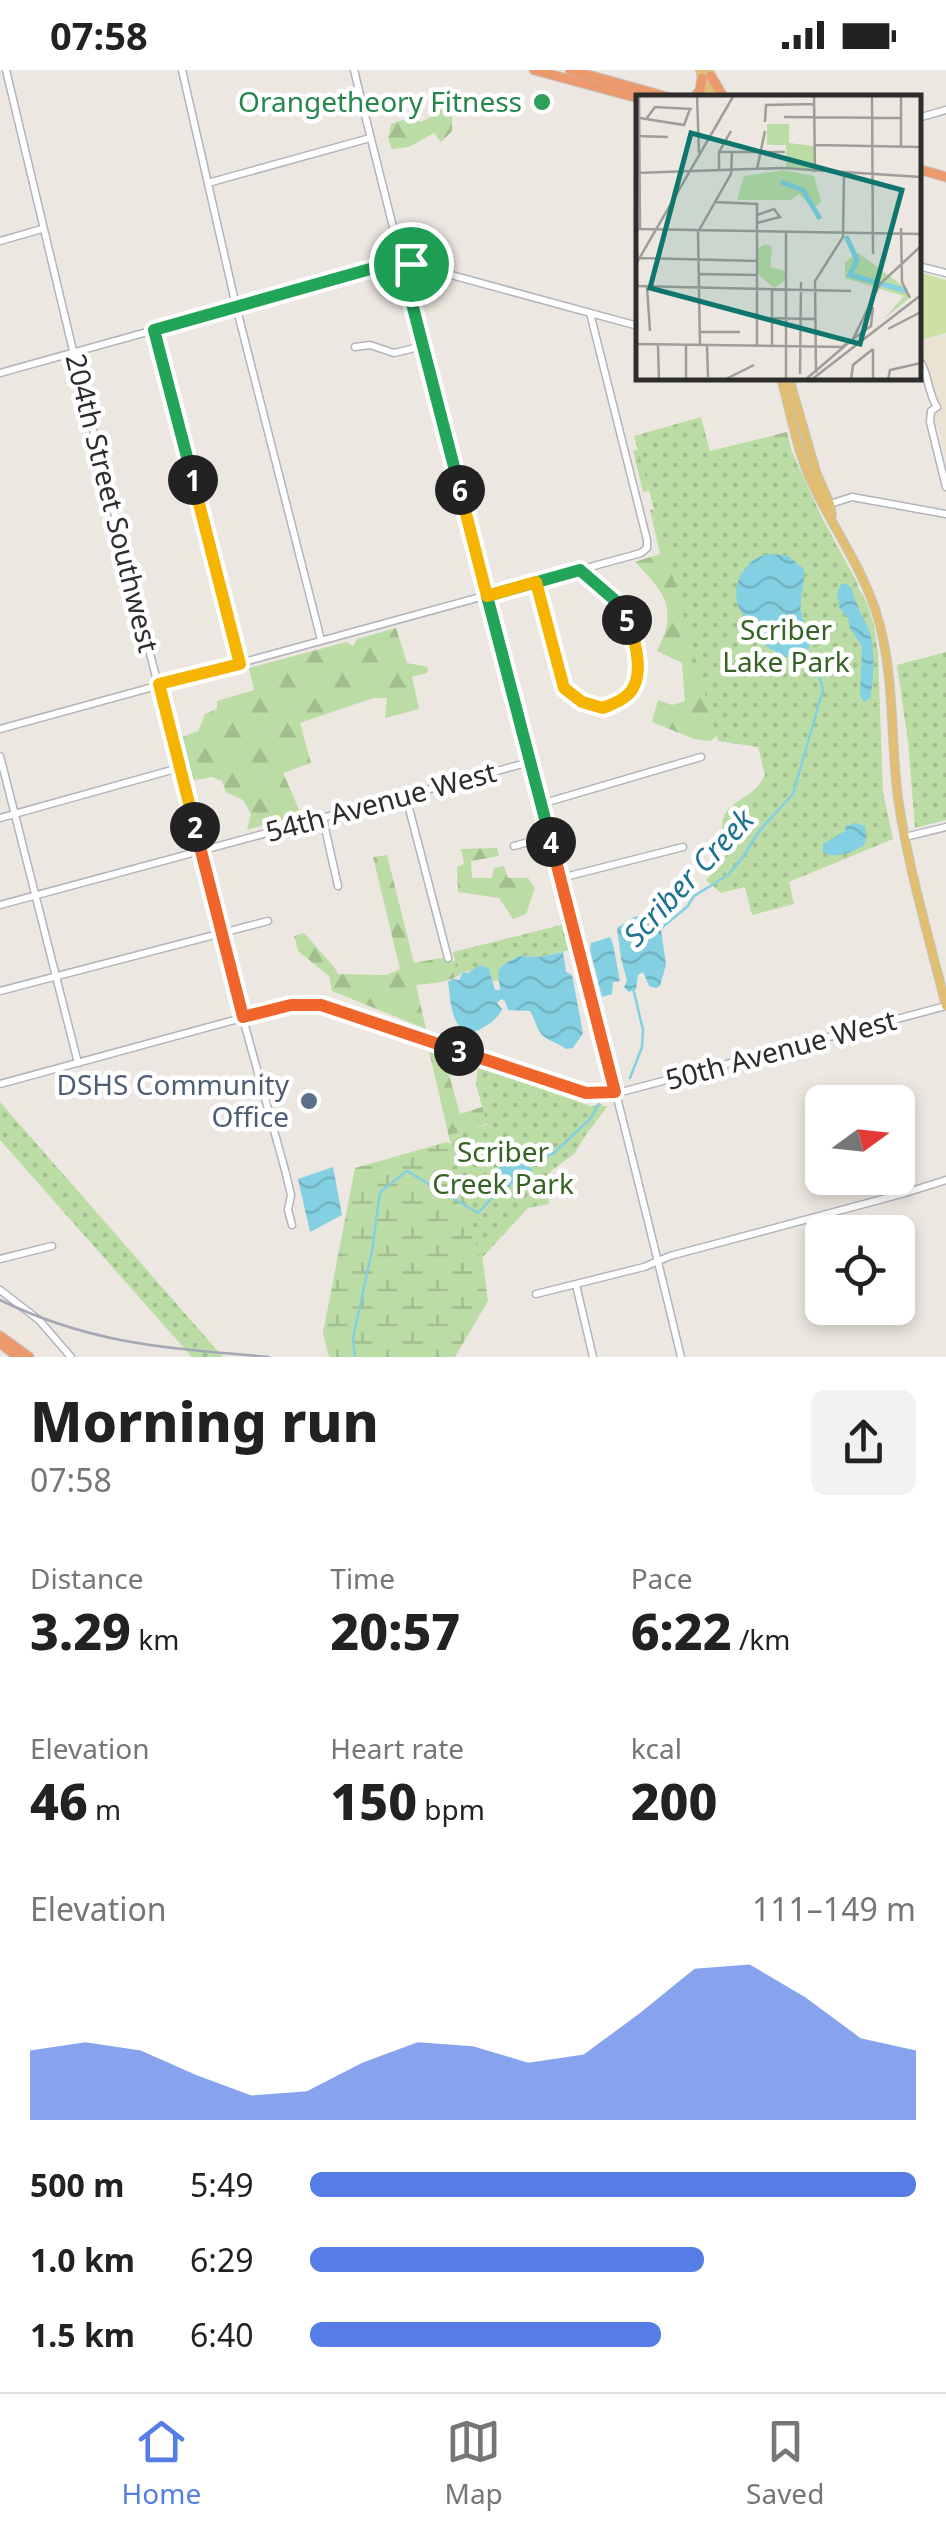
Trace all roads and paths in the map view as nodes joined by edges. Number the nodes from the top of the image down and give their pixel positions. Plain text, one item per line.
1 (6, 70) edge
2 (182, 70) edge
3 (354, 70) edge
4 (534, 70) edge
5 (570, 70) edge
6 (705, 74) edge
7 (660, 95) edge
8 (722, 95) edge
9 (636, 97) edge
10 (946, 110) edge
11 (921, 117) edge
12 (370, 138) junction
13 (921, 170) edge
14 (946, 177) edge
15 (208, 183) junction
16 (43, 228) junction
17 (0, 241) edge
18 (401, 263) junction
19 (422, 267) junction
20 (921, 267) edge
21 (946, 273) edge
22 (408, 288) junction
23 (236, 306) junction
24 (590, 313) junction
25 (636, 325) edge
26 (154, 330) junction
27 (422, 346) junction
28 (355, 347) dead end
29 (73, 352) junction
30 (921, 362) edge
31 (0, 373) edge
32 (782, 380) edge
33 (791, 380) edge
34 (812, 484) junction
35 (946, 487) edge
36 (830, 504) junction
37 (946, 514) edge
38 (834, 524) junction
39 (580, 570) junction
40 (536, 582) junction
41 (487, 596) junction
42 (321, 640) junction
43 (240, 664) junction
44 (159, 684) junction
45 (0, 730) edge
46 (0, 756) edge
47 (701, 757) dead end
48 (530, 762) junction
49 (178, 768) junction
50 (406, 797) junction
51 (541, 804) junction
52 (14, 815) junction
53 (0, 818) edge
54 (322, 818) junction
55 (946, 827) edge
56 (550, 836) junction
57 (905, 837) junction
58 (514, 846) dead end
59 (683, 847) dead end
60 (201, 850) junction
61 (561, 878) junction
62 (338, 886) dead end
63 (36, 895) junction
64 (0, 905) edge
65 (268, 921) dead end
66 (222, 933) junction
67 (448, 958) dead end
68 (57, 976) junction
69 (0, 992) edge
70 (946, 1006) edge
71 (243, 1017) junction
72 (78, 1063) junction
73 (0, 1084) edge
74 (615, 1092) junction
75 (946, 1180) edge
76 (292, 1224) dead end
77 (52, 1246) dead end
78 (0, 1259) edge
79 (657, 1261) junction
80 (576, 1285) junction
81 (0, 1290) edge
82 (536, 1294) dead end
83 (0, 1340) edge
84 (18, 1357) edge
85 (29, 1357) edge
86 (71, 1357) edge
87 (593, 1357) edge
88 (681, 1357) edge

1 - 16 street, 204th Street Southwest
2 - 15 street
3 - 12 street
4 - 9 highway
5 - 7 highway
6 - 8 highway
10 - 11 street
12 - 15 street
12 - 18 street
13 - 14 highway
15 - 23 street
16 - 17 street
16 - 29 street, 204th Street Southwest
18 - 19 street
18 - 22 street
18 - 23 street
19 - 22 street
19 - 24 street
20 - 21 street
22 - 27 street
23 - 26 street
23 - 42 street
24 - 25 street
24 - 39 street
26 - 29 street
26 - 43 street
27 - 28 street
27 - 41 street
29 - 31 street
29 - 44 street, 204th Street Southwest
30 - 35 street
32 - 34 main road
33 - 36 main road
34 - 36 main road
34 - 38 main road
36 - 37 street
36 - 38 main road
38 - 57 main road
39 - 40 street
39 - 40 street
40 - 41 street
41 - 42 street
41 - 48 street
42 - 43 street
43 - 44 street
44 - 45 street
44 - 49 street, 204th Street Southwest
46 - 52 street
47 - 51 street
48 - 50 street, 54th Avenue West
48 - 51 street
49 - 52 street
49 - 60 street, 204th Street Southwest
50 - 54 street, 54th Avenue West
50 - 67 street
51 - 56 street
52 - 53 street
52 - 63 street
54 - 60 street, 54th Avenue West
54 - 62 street
55 - 57 street
56 - 58 street
56 - 61 street
57 - 70 main road
59 - 61 street
60 - 63 street, 54th Avenue West
60 - 66 street, 204th Street Southwest
61 - 74 street
63 - 64 street, 54th Avenue West
63 - 68 street
65 - 66 street
66 - 68 street
66 - 71 street, 204th Street Southwest
68 - 69 street
68 - 72 street
70 - 74 street, 50th Avenue West
71 - 72 street
71 - 74 street, 50th Avenue West
71 - 76 street, 204th Street Southwest
72 - 73 street
74 - 79 street
75 - 79 street
77 - 78 street
79 - 80 street
79 - 88 street
80 - 82 street
80 - 87 street
81 - 86 street
83 - 84 highway
83 - 85 highway

